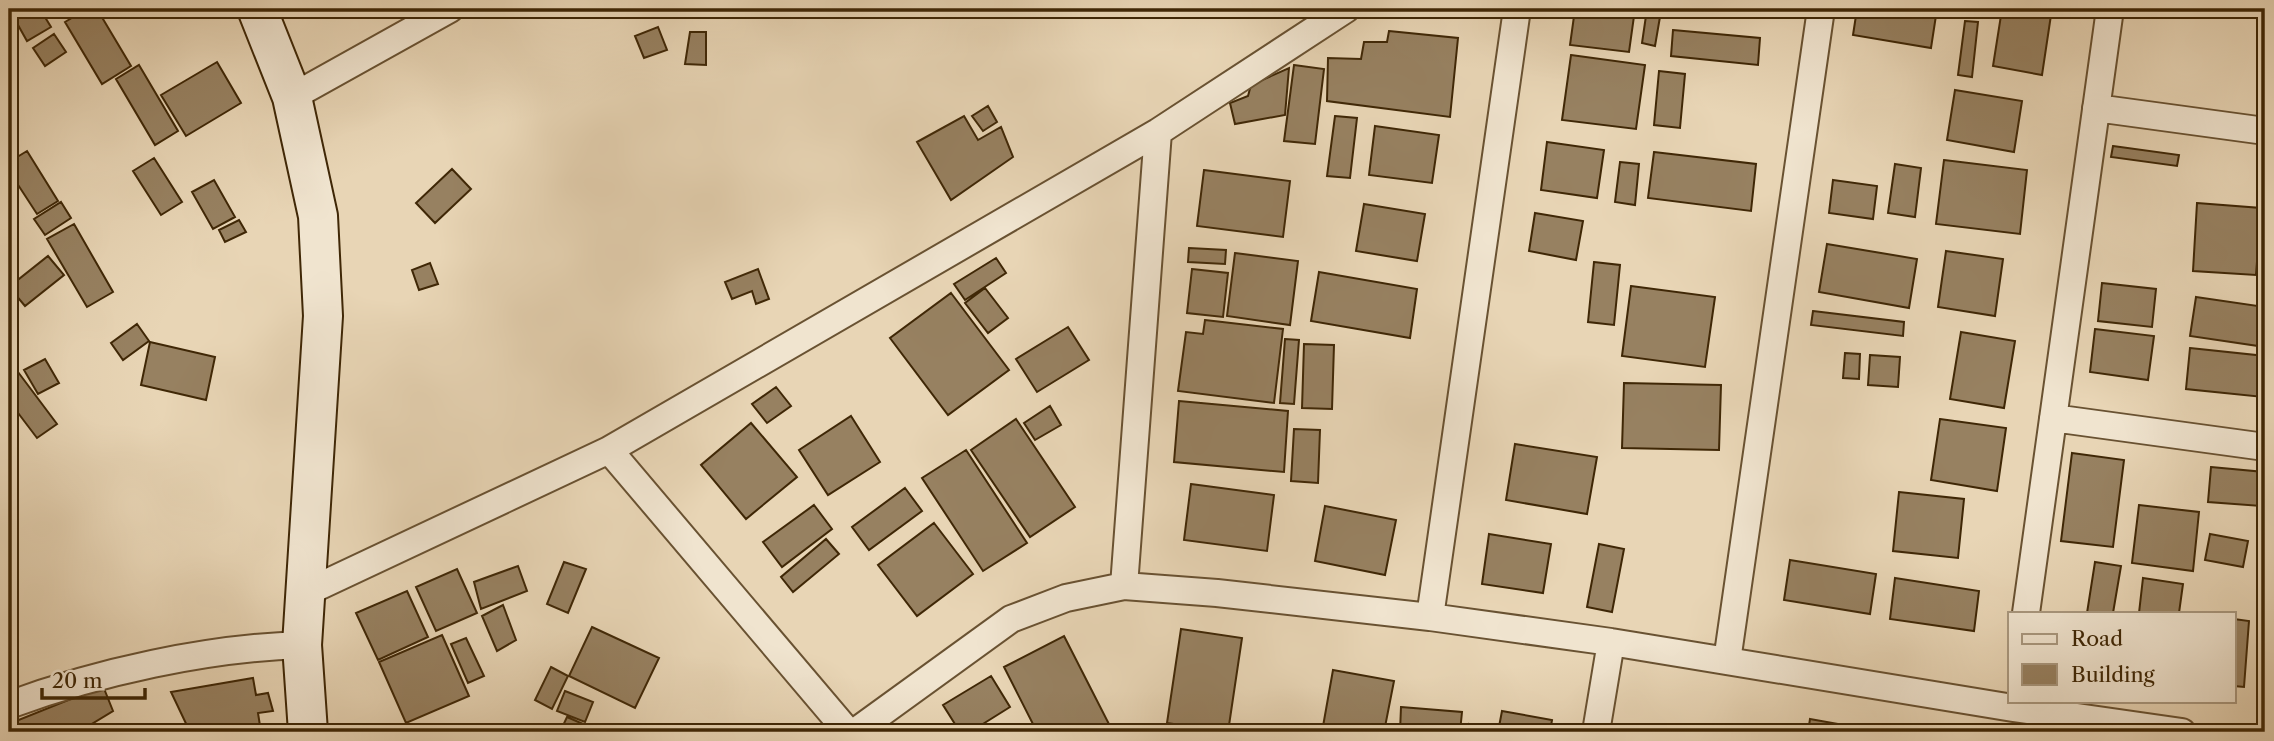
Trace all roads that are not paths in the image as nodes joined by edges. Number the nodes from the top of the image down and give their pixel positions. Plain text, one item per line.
1 (257, 9) edge
2 (450, 9) edge
3 (1346, 9) edge
4 (1517, 9) edge
5 (1821, 9) edge
6 (2110, 9) edge
7 (292, 97) junction
8 (2096, 108) junction
9 (2265, 131) edge
10 (1158, 132) junction
11 (2053, 418) junction
12 (2265, 447) edge
13 (609, 450) junction
14 (1124, 586) junction
15 (305, 593) junction
16 (2026, 612) edge
17 (1430, 617) junction
18 (1611, 642) junction
19 (302, 645) junction
20 (1727, 661) junction
21 (9, 705) edge
22 (2012, 714) edge
23 (308, 732) edge
24 (848, 732) edge
25 (855, 732) edge
26 (1596, 732) edge
27 (2182, 732) edge

1 - 7 street
2 - 7 street
3 - 10 street
4 - 17 street
5 - 20 street
6 - 8 street
7 - 15 street
8 - 9 street
8 - 11 street
10 - 13 street
10 - 14 street
11 - 12 street
11 - 16 street
13 - 15 street
13 - 24 street
14 - 17 street
14 - 25 street
15 - 19 street
17 - 18 street
18 - 20 street
18 - 26 street
19 - 21 street
19 - 23 street
20 - 22 street
22 - 27 street

